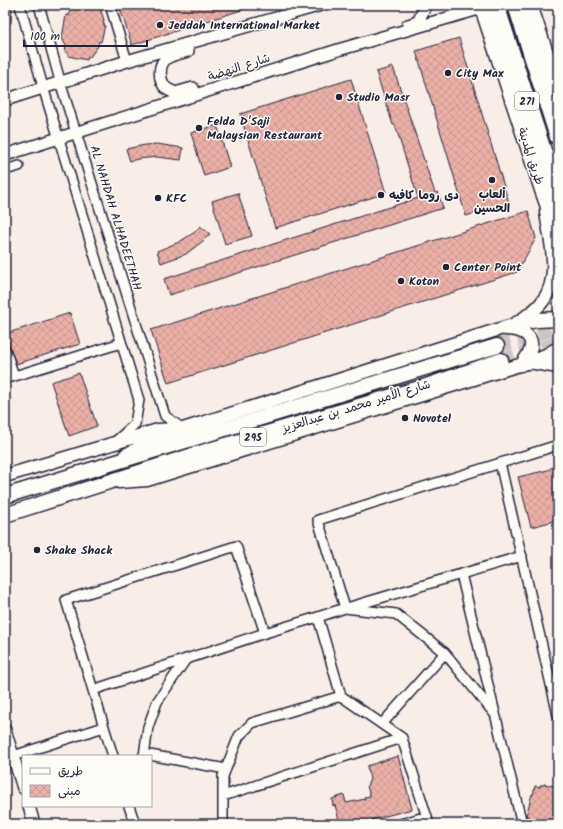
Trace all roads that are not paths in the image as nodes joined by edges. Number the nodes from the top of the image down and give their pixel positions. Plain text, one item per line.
1 (20, 5) edge
2 (39, 5) edge
3 (110, 5) edge
4 (321, 5) edge
5 (426, 5) edge
6 (527, 5) edge
7 (486, 6) edge
8 (255, 24) junction
9 (338, 50) junction
10 (127, 62) junction
11 (271, 71) junction
12 (60, 81) junction
13 (558, 89) edge
14 (44, 90) junction
15 (5, 100) edge
16 (76, 132) junction
17 (57, 134) junction
18 (558, 137) edge
19 (5, 155) edge
20 (19, 166) dead end
21 (5, 170) edge
22 (550, 195) edge
23 (558, 235) edge
24 (558, 319) edge
25 (516, 324) junction
26 (496, 330) junction
27 (121, 343) junction
28 (497, 346) tunnel mouth
29 (5, 348) edge
30 (558, 349) edge
31 (501, 360) tunnel mouth
32 (525, 363) junction
33 (558, 367) edge
34 (9, 377) edge
35 (182, 429) junction
36 (113, 444) junction
37 (558, 445) edge
38 (500, 463) junction
39 (99, 468) junction
40 (5, 476) edge
41 (104, 484) junction
42 (5, 496) edge
43 (5, 515) edge
44 (522, 556) junction
45 (461, 574) junction
46 (345, 608) junction
47 (318, 618) junction
48 (265, 632) junction
49 (445, 653) junction
50 (186, 659) junction
51 (93, 690) junction
52 (341, 696) junction
53 (495, 714) junction
54 (558, 715) edge
55 (382, 724) junction
56 (104, 727) junction
57 (5, 730) edge
58 (402, 738) junction
59 (113, 755) edge
60 (144, 755) edge
61 (13, 756) junction
62 (152, 756) edge
63 (226, 769) junction
64 (22, 785) edge
65 (223, 796) junction
66 (29, 807) edge
67 (131, 808) edge
68 (428, 820) edge
69 (34, 824) edge
70 (135, 824) edge
71 (223, 824) edge
72 (401, 824) edge
73 (522, 824) edge

1 - 14 street
2 - 12 street, AL NAHDAH ALHADEETHAH
3 - 10 street
4 - 8 street
5 - 9 street
6 - 13 main road
6 - 18 highway, 271
7 - 9 street, شارع النهضة
7 - 22 highway, 271
8 - 10 street
8 - 11 street
9 - 11 street, شارع النهضة
10 - 12 street
11 - 16 street, شارع النهضة
12 - 14 street
12 - 16 street, AL NAHDAH ALHADEETHAH
14 - 15 street
14 - 17 street
16 - 17 street, شارع النهضة
16 - 35 street, AL NAHDAH ALHADEETHAH
17 - 19 street, شارع النهضة
17 - 27 street
20 - 21 street
22 - 23 main road
22 - 25 main road
24 - 25 main road
25 - 26 main road
26 - 32 main road
26 - 35 main road
27 - 34 street
27 - 36 street
28 - 39 main road, شارع الأمير محمد بن عبدالعزيز / 295
29 - 34 street
30 - 32 main road
31 - 41 main road, شارع الأمير محمد بن عبدالعزيز / 295
32 - 33 main road
32 - 41 main road
35 - 36 main road
35 - 39 main road
36 - 40 main road
37 - 38 street
38 - 44 street
38 - 46 street
39 - 42 main road, شارع الأمير محمد بن عبدالعزيز / 295
41 - 43 main road, شارع الأمير محمد بن عبدالعزيز / 295
44 - 45 street
44 - 54 street
45 - 46 street
45 - 53 street
46 - 47 street
46 - 49 street
47 - 48 street
47 - 52 street
48 - 50 street
48 - 51 street
49 - 53 street
49 - 55 street
50 - 51 street
50 - 60 street
51 - 56 street
52 - 55 street
52 - 63 street
53 - 73 street
55 - 58 street
56 - 59 street
56 - 61 street
57 - 61 street
58 - 65 street
58 - 68 street
61 - 64 street
62 - 63 street
63 - 65 street
65 - 71 street
66 - 69 street
67 - 70 street
68 - 72 street

